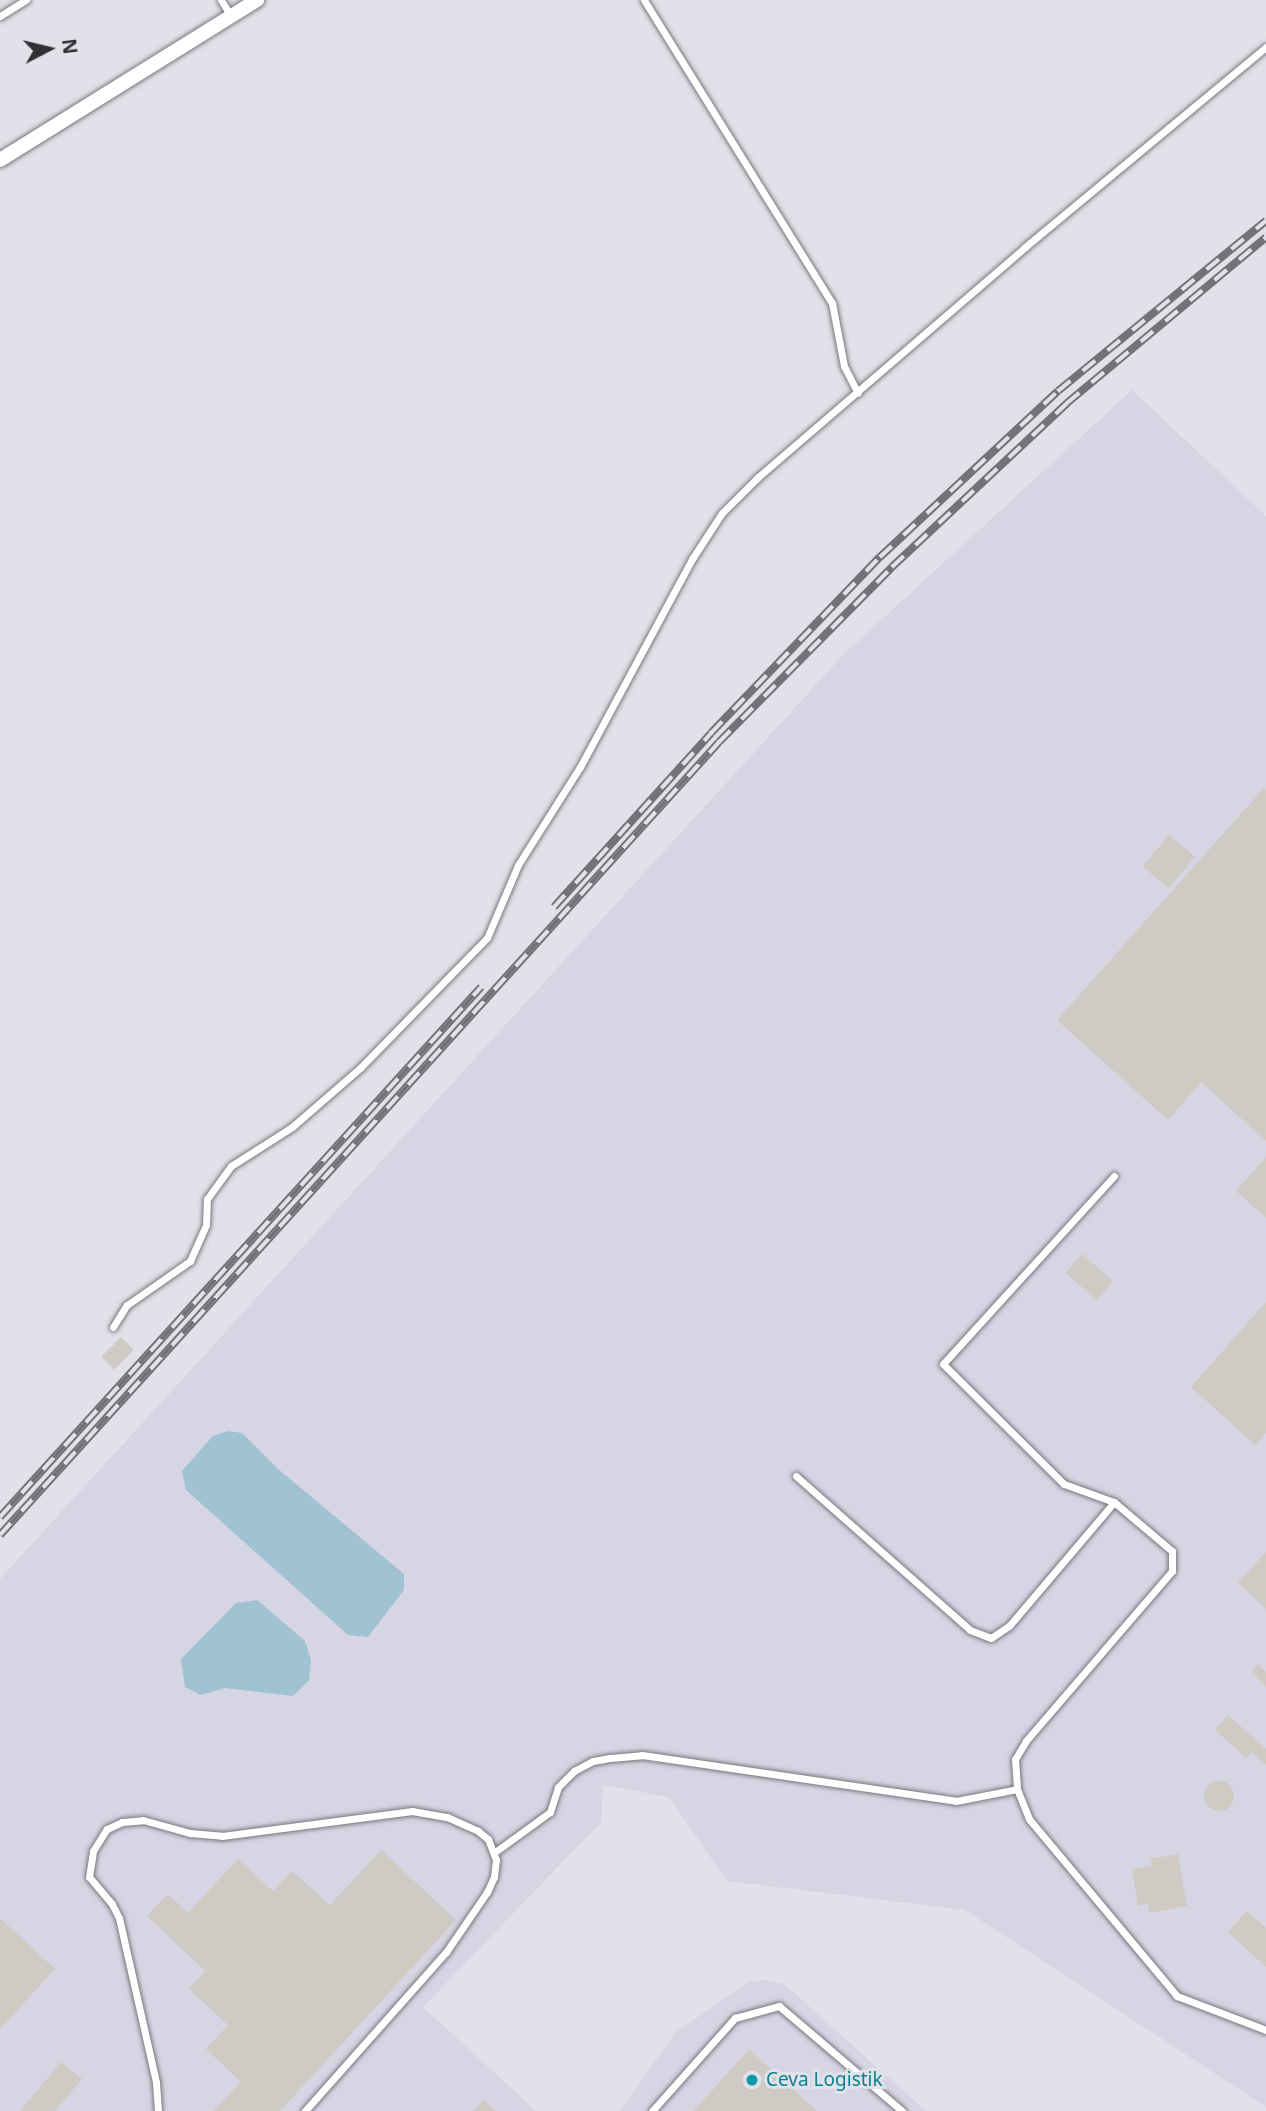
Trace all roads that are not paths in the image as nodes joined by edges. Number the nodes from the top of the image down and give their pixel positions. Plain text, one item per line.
1 (26, 0) edge
2 (221, 0) edge
3 (257, 0) edge
4 (643, 0) edge
5 (0, 16) edge
6 (231, 16) junction
7 (1266, 47) edge
8 (0, 160) edge
9 (858, 393) junction
10 (1114, 1176) dead end
11 (113, 1327) dead end
12 (796, 1476) dead end
13 (1114, 1502) junction
14 (1017, 1789) junction
15 (495, 1852) junction
16 (1266, 2030) edge
17 (158, 2111) edge
18 (305, 2111) edge
19 (652, 2111) edge
20 (902, 2111) edge

1 - 5 lane
2 - 6 lane
3 - 6 street
4 - 9 lane
6 - 8 street
7 - 9 lane
9 - 11 lane
10 - 13 lane
12 - 13 lane
13 - 14 lane
14 - 15 lane
14 - 16 lane
15 - 17 lane
15 - 18 lane
19 - 20 lane

